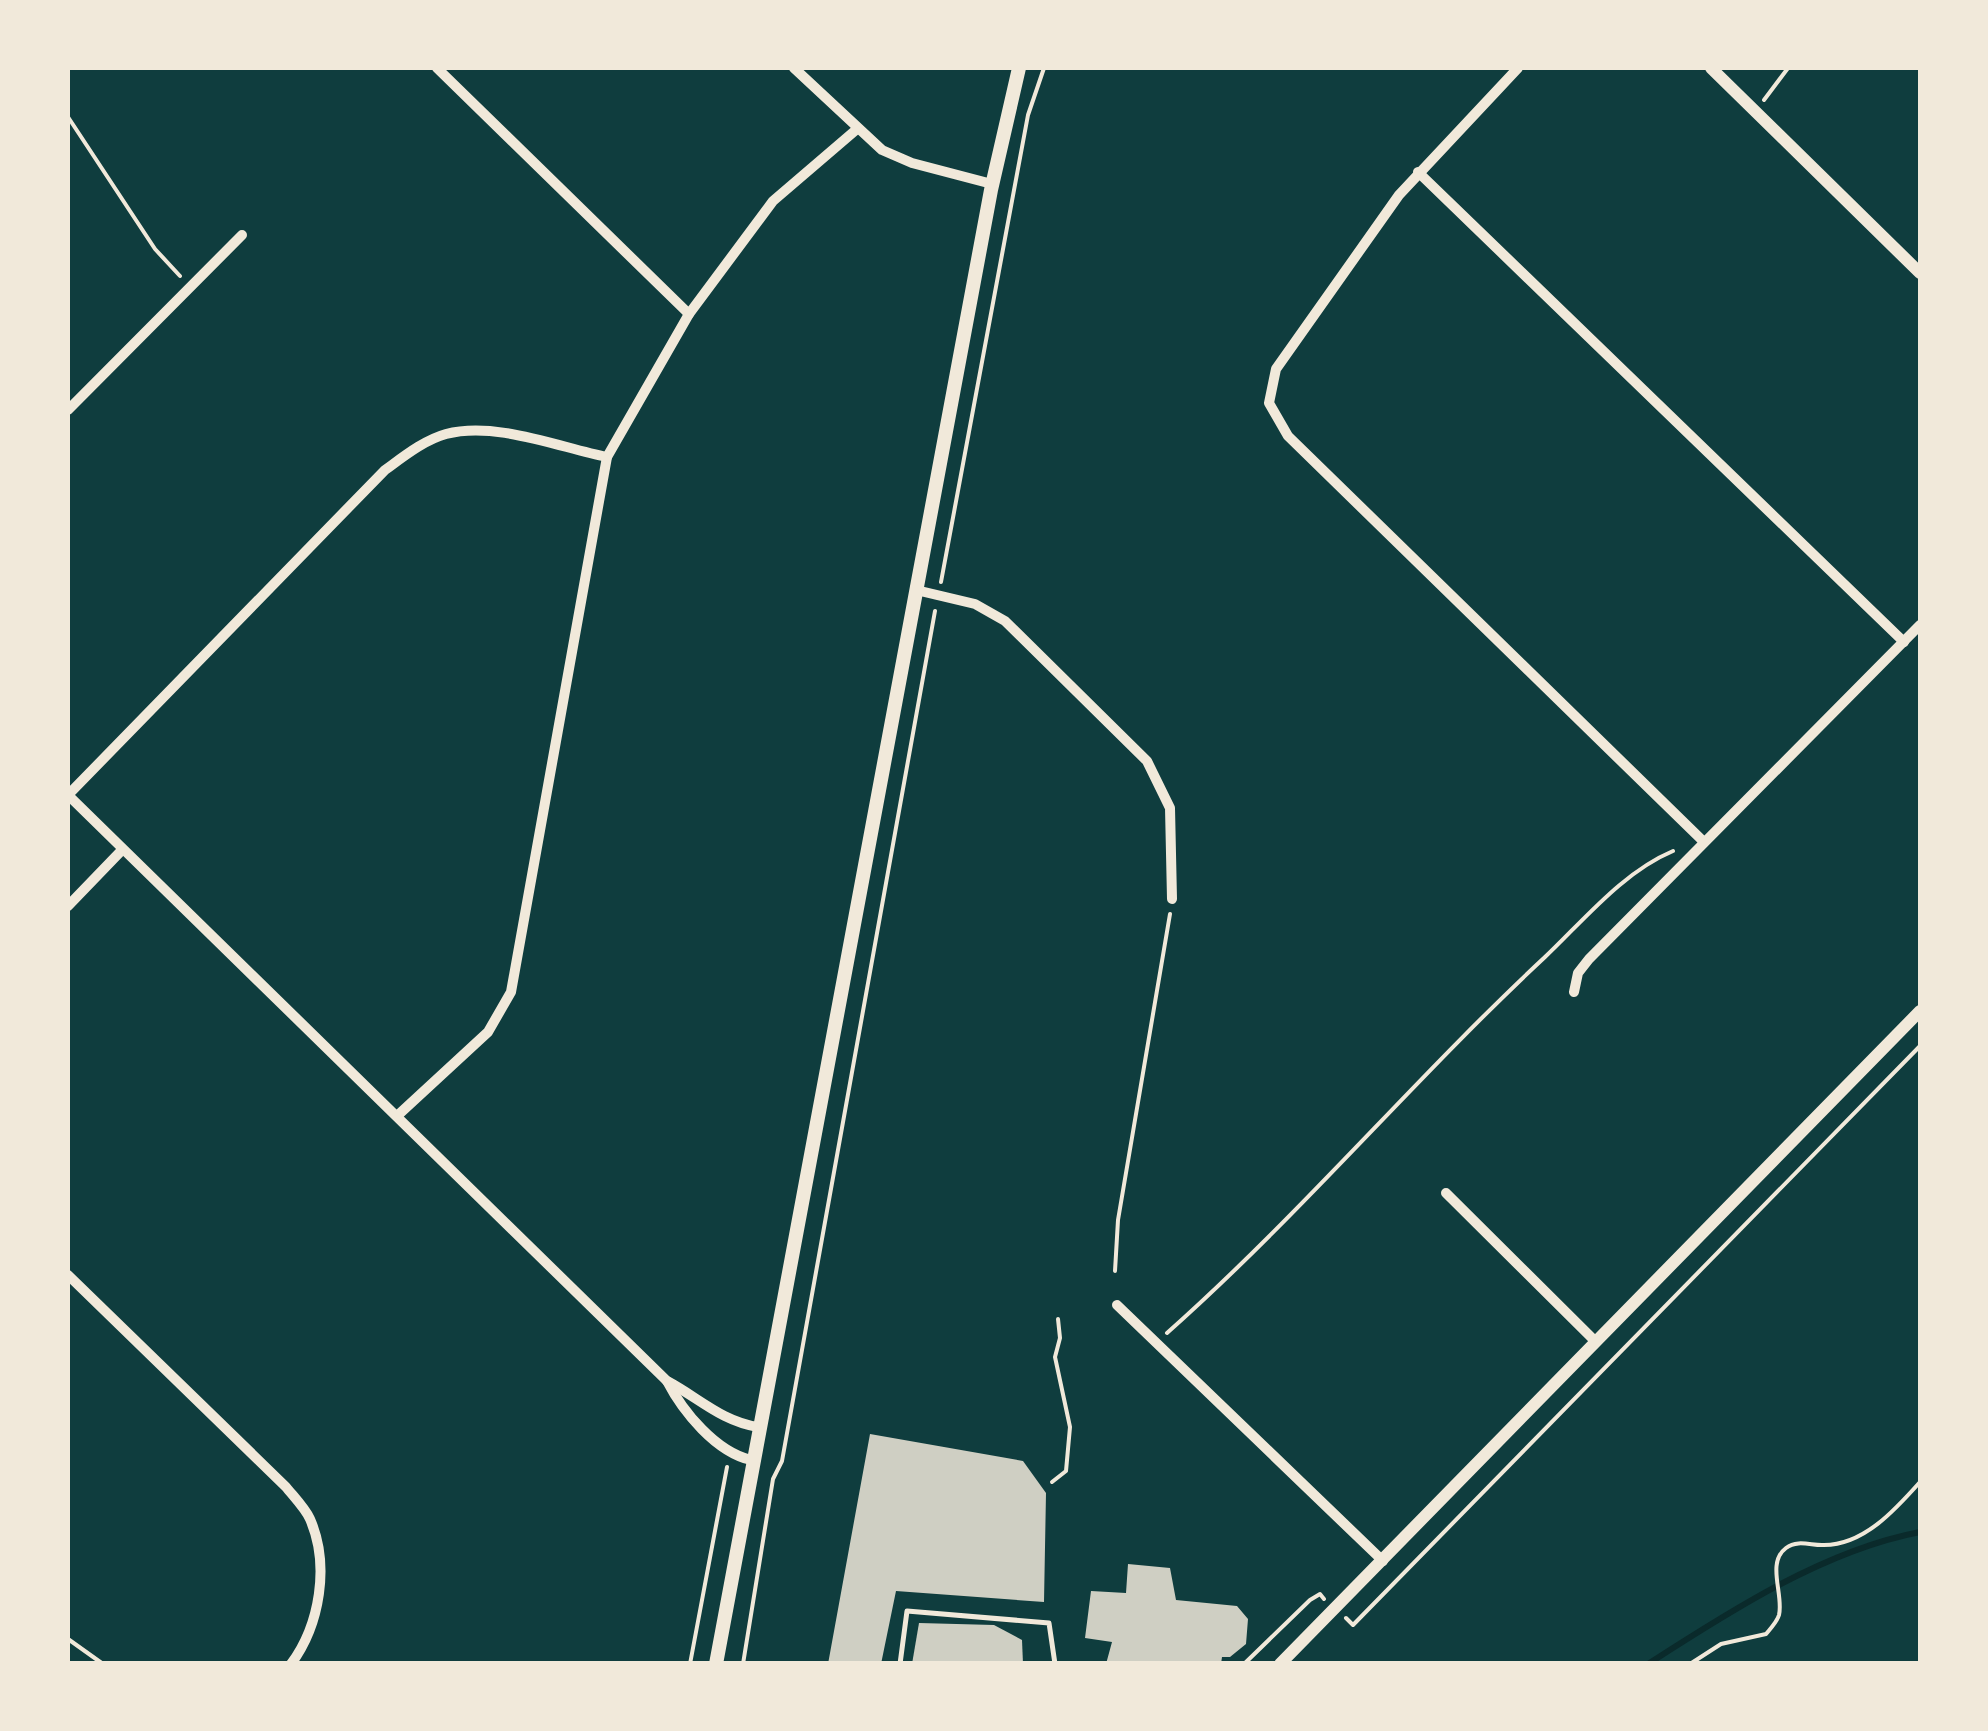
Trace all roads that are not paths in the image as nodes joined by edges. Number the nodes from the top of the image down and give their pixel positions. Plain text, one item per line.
1 (437, 68) edge
2 (794, 68) edge
3 (1019, 68) edge
4 (1518, 68) edge
5 (1712, 68) edge
6 (857, 129) junction
7 (1418, 172) junction
8 (992, 184) junction
9 (242, 235) dead end
10 (1919, 268) edge
11 (689, 314) junction
12 (68, 410) edge
13 (606, 457) junction
14 (916, 590) junction
15 (1920, 625) edge
16 (1904, 642) junction
17 (68, 795) edge
18 (1701, 846) junction
19 (122, 850) junction
20 (1172, 899) road end
21 (68, 906) edge
22 (1574, 992) dead end
23 (1920, 1011) edge
24 (397, 1116) junction
25 (1446, 1193) dead end
26 (68, 1275) edge
27 (1116, 1304) dead end
28 (1596, 1342) junction
29 (667, 1381) junction
30 (758, 1427) junction
31 (744, 1458) junction
32 (1383, 1561) junction
33 (291, 1664) edge
34 (716, 1664) edge
35 (900, 1664) edge
36 (1055, 1664) edge
37 (1280, 1664) edge

1 - 11 street
2 - 6 street
3 - 8 main road
4 - 7 street
5 - 10 street
6 - 8 street
6 - 11 street
7 - 16 street
7 - 18 street
8 - 14 main road
9 - 12 street
11 - 13 street
13 - 17 street
13 - 24 street
14 - 20 street
14 - 30 main road
15 - 16 street
16 - 18 street
17 - 19 street
18 - 22 street
19 - 21 street
19 - 24 street
23 - 28 street
24 - 29 street
25 - 28 street
26 - 33 street
27 - 32 street
28 - 32 street
29 - 30 street
29 - 31 street
30 - 31 main road
31 - 34 main road
32 - 37 street
35 - 36 lane

